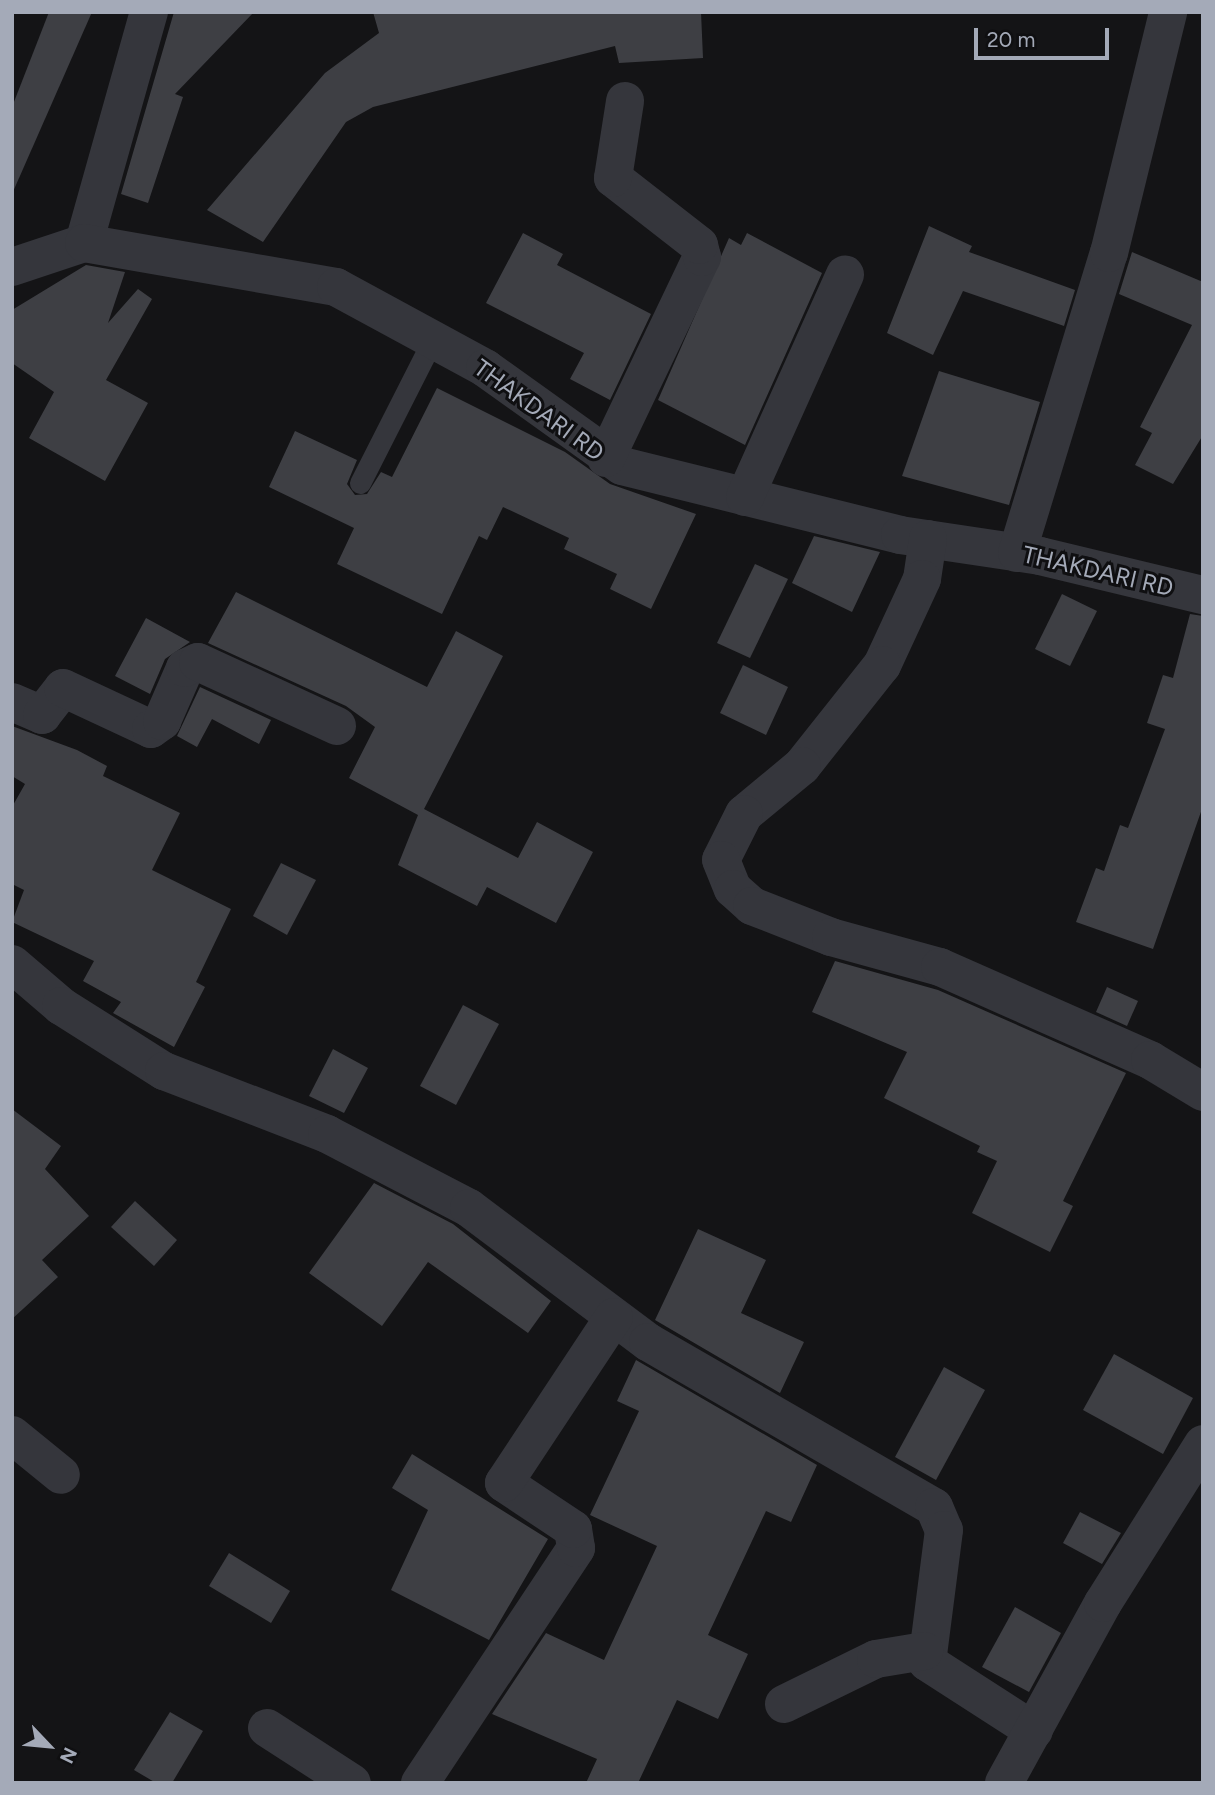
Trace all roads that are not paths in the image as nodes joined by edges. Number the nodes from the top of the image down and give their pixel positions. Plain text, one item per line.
1 (149, 12) edge
2 (1168, 12) edge
3 (625, 101) dead end
4 (84, 243) junction
5 (12, 267) edge
6 (845, 274) dead end
7 (433, 339) junction
8 (606, 458) junction
9 (360, 483) dead end
10 (745, 497) junction
11 (928, 539) junction
12 (1017, 553) junction
13 (1203, 595) edge
14 (12, 702) edge
15 (337, 726) dead end
16 (12, 964) edge
17 (1203, 1091) edge
18 (614, 1317) junction
19 (12, 1435) edge
20 (1203, 1444) edge
21 (61, 1475) dead end
22 (924, 1651) junction
23 (784, 1704) dead end
24 (267, 1728) dead end
25 (1034, 1731) junction
26 (352, 1783) edge
27 (420, 1783) edge
28 (1004, 1783) edge

1 - 4 street
2 - 12 street
3 - 8 street
4 - 5 street, THAKDARI RD
4 - 7 street, THAKDARI RD
6 - 10 street
7 - 8 street, THAKDARI RD
7 - 9 lane
8 - 10 street, THAKDARI RD
10 - 11 street, THAKDARI RD
11 - 12 street, THAKDARI RD
11 - 17 street
12 - 13 street, THAKDARI RD
14 - 15 street
16 - 18 street
18 - 22 street
18 - 27 street
19 - 21 street
20 - 25 street
22 - 23 street
22 - 25 street
24 - 26 street
25 - 28 street

